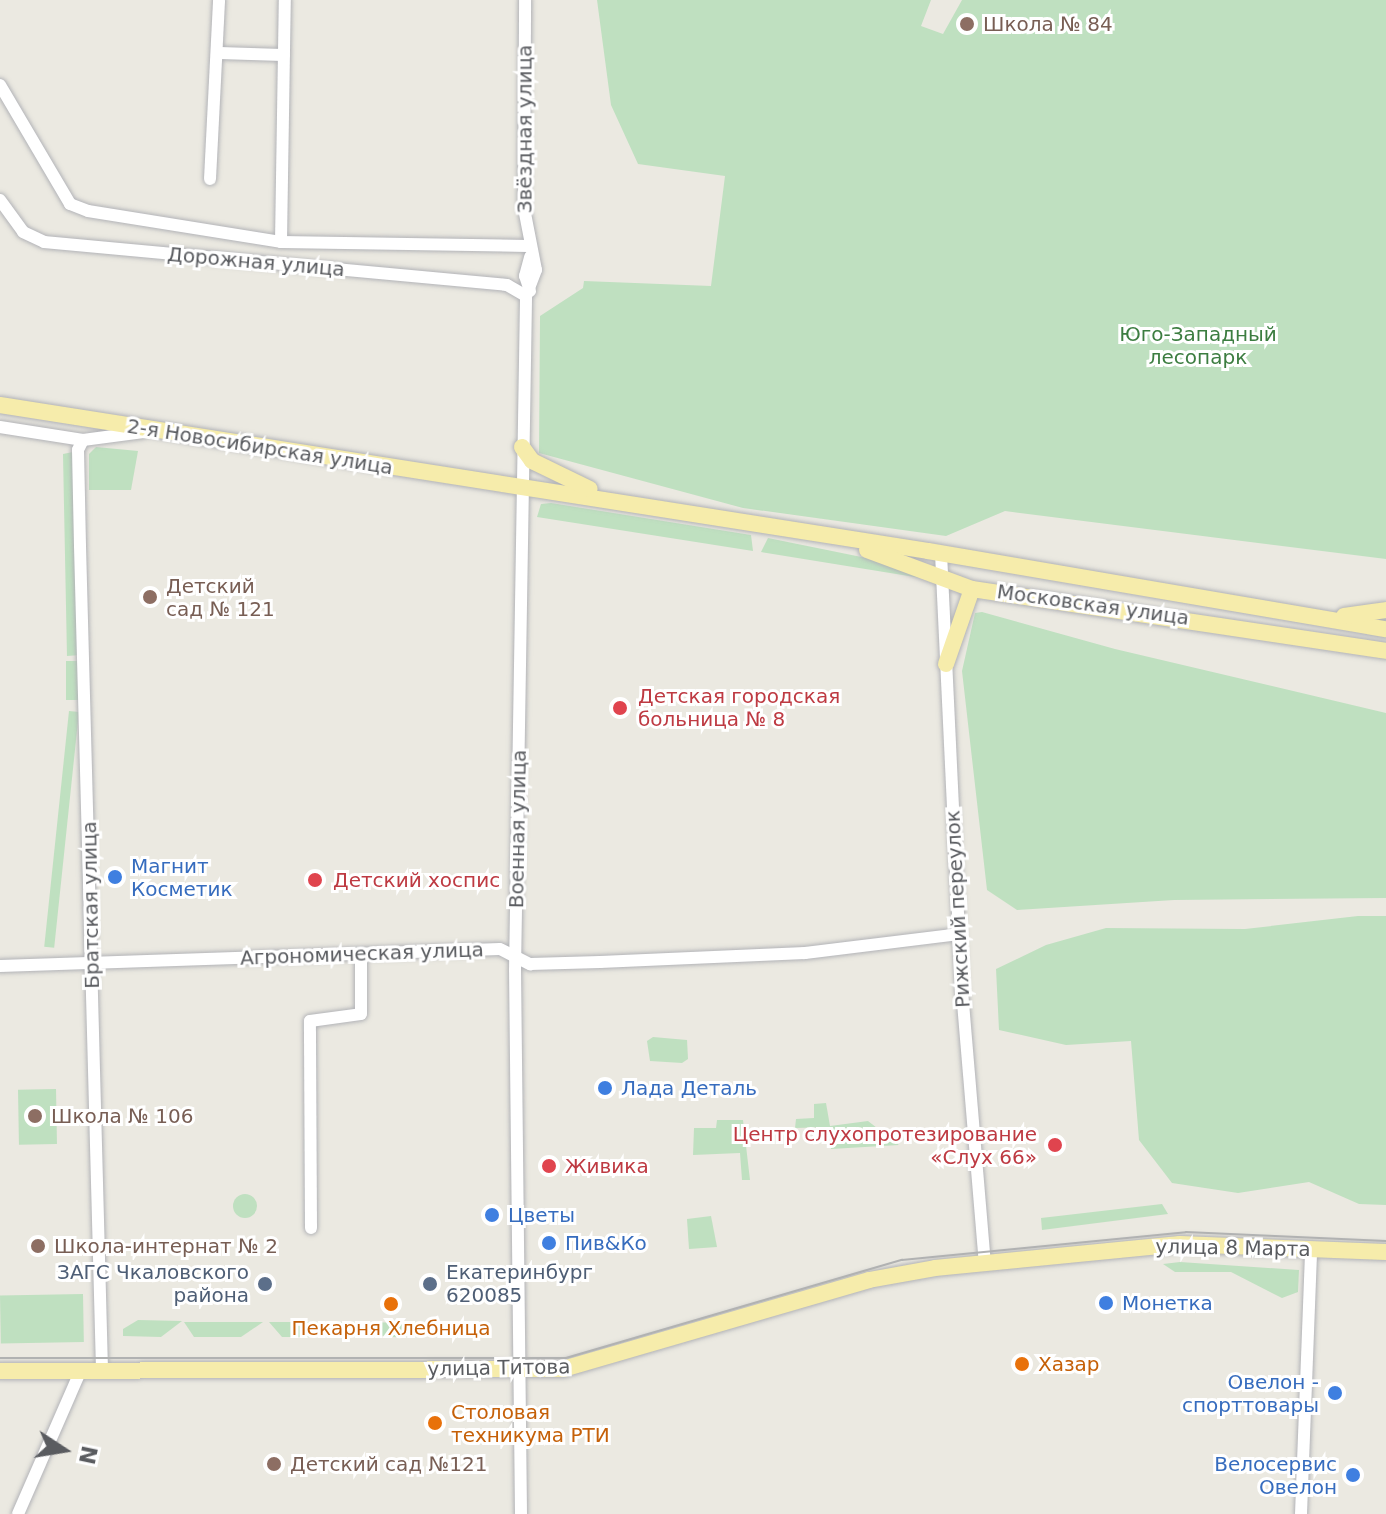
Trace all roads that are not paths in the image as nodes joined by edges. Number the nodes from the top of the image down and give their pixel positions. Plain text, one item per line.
1 (219, 0) edge
2 (285, 0) edge
3 (525, 0) edge
4 (218, 53) junction
5 (284, 55) junction
6 (0, 85) edge
7 (210, 179) dead end
8 (0, 200) edge
9 (281, 242) junction
10 (529, 251) junction
11 (530, 270) joint
12 (528, 294) junction
13 (0, 405) edge
14 (84, 419) junction
15 (0, 427) edge
16 (152, 431) junction
17 (79, 440) junction
18 (522, 447) junction
19 (521, 487) junction
20 (628, 504) junction
21 (808, 533) junction
22 (941, 553) junction
23 (942, 581) junction
24 (972, 589) junction
25 (1386, 610) edge
26 (1327, 618) junction
27 (1386, 629) edge
28 (1380, 651) edge
29 (946, 664) junction
30 (959, 934) junction
31 (361, 955) junction
32 (516, 957) junction
33 (92, 963) junction
34 (0, 966) edge
35 (311, 1228) dead end
36 (1311, 1249) junction
37 (1386, 1252) edge
38 (985, 1263) junction
39 (81, 1370) junction
40 (102, 1370) junction
41 (519, 1370) junction
42 (0, 1371) edge
43 (18, 1514) edge
44 (521, 1514) edge
45 (1301, 1514) edge

1 - 4 street
2 - 5 street
3 - 10 street, Звёздная улица
4 - 5 street
4 - 7 street
5 - 9 street
6 - 9 street
8 - 12 street, Дорожная улица
9 - 10 street
10 - 11 street, Звёздная улица
11 - 12 street, Военная улица
12 - 18 street, Военная улица
13 - 14 main road, 2-я Новосибирская улица
14 - 16 main road, 2-я Новосибирская улица
14 - 17 street
15 - 17 street
16 - 17 street
16 - 19 main road, 2-я Новосибирская улица
17 - 33 street, Братская улица
18 - 19 street, Военная улица
18 - 20 main road
19 - 20 main road, Московская улица
19 - 32 street, Военная улица
20 - 21 main road, Московская улица
21 - 22 main road, Московская улица
21 - 23 main road, Московская улица
22 - 23 street, Рижский переулок
22 - 26 main road, Московская улица
23 - 24 main road, Московская улица
23 - 29 street, Рижский переулок
24 - 28 main road, Московская улица
24 - 29 main road
25 - 26 main road
26 - 27 main road, Московская улица
29 - 30 street, Рижский переулок
30 - 32 street, Агрономическая улица
30 - 38 street, Рижский переулок
31 - 32 street, Агрономическая улица
31 - 33 street, Агрономическая улица
31 - 35 street
32 - 41 street, Военная улица
33 - 34 street, Агрономическая улица
33 - 40 street, Братская улица
36 - 37 main road, улица 8 Марта
36 - 38 main road, улица 8 Марта
36 - 45 street
38 - 41 main road, улица Титова
39 - 40 main road, улица Титова
39 - 42 main road, улица Титова
39 - 43 street
40 - 41 main road, улица Титова
41 - 44 street, Военная улица

